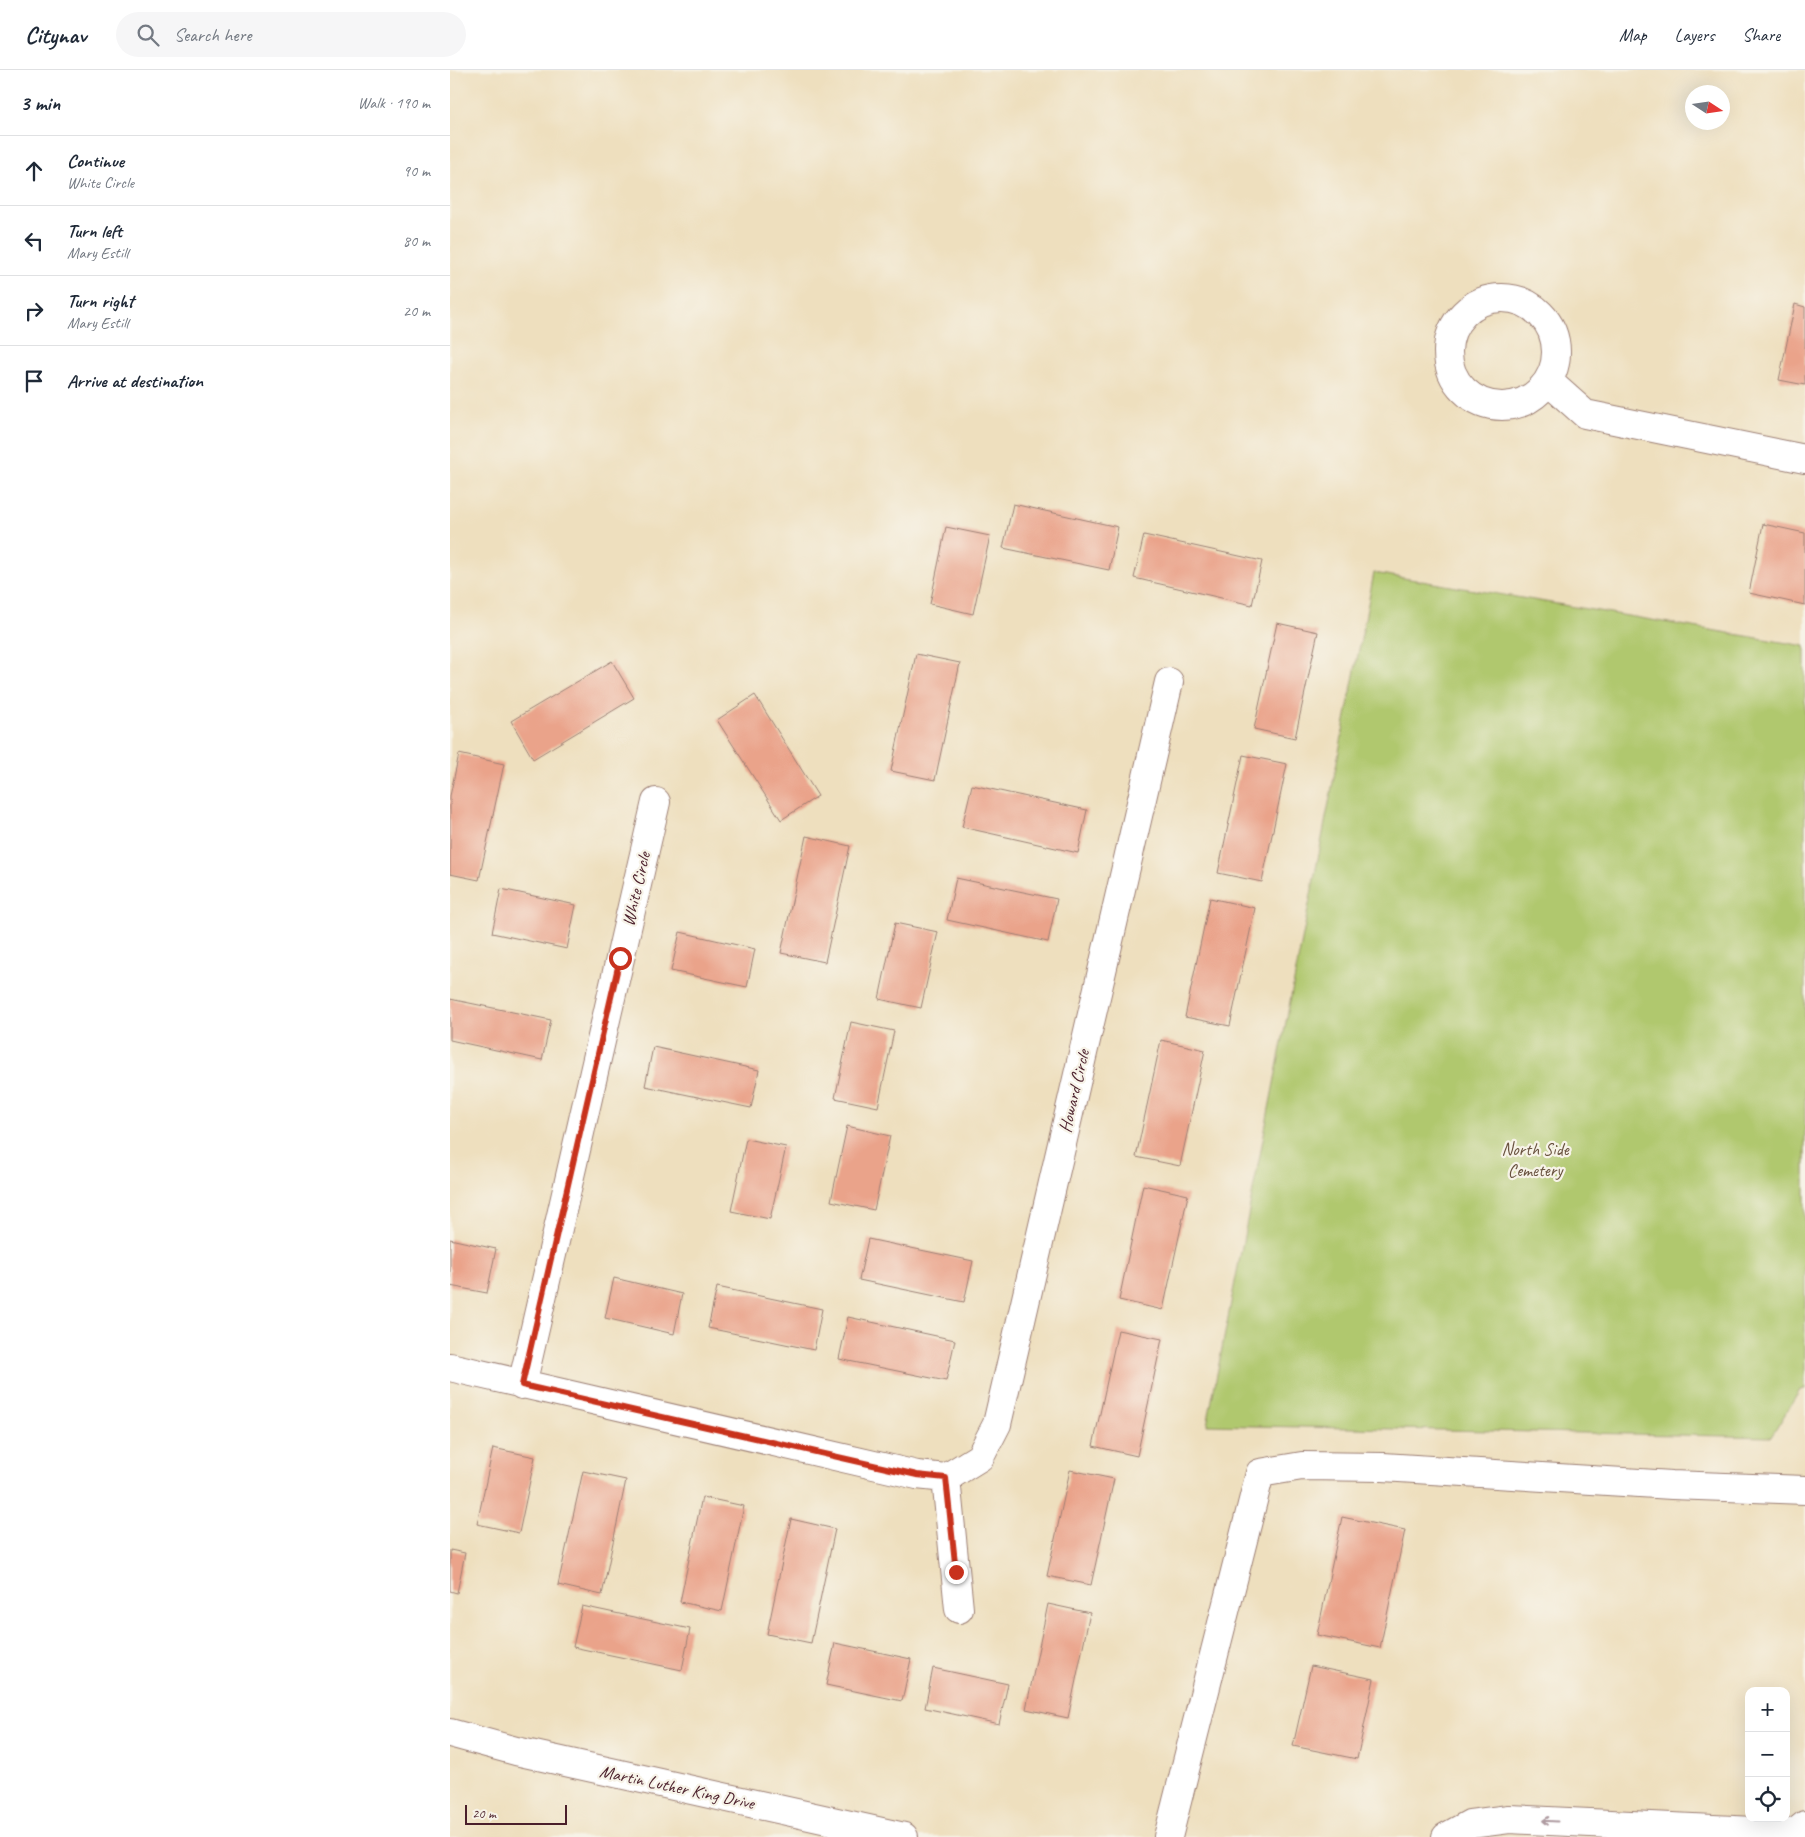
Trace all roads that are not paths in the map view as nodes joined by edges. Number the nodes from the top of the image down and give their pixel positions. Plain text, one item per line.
1 (1548, 381) dead end
2 (1805, 459) edge
3 (1169, 682) dead end
4 (656, 802) dead end
5 (450, 1367) edge
6 (522, 1385) junction
7 (946, 1478) junction
8 (1805, 1490) edge
9 (960, 1609) dead end
10 (450, 1733) edge
11 (1805, 1825) edge
12 (904, 1837) edge
13 (1168, 1837) edge
14 (1446, 1837) edge

1 - 2 street
3 - 7 street, Howard Circle
4 - 6 street, White Circle
5 - 6 street
6 - 7 street
7 - 9 street
8 - 13 street
10 - 12 street, Martin Luther King Drive
11 -> 14 street

